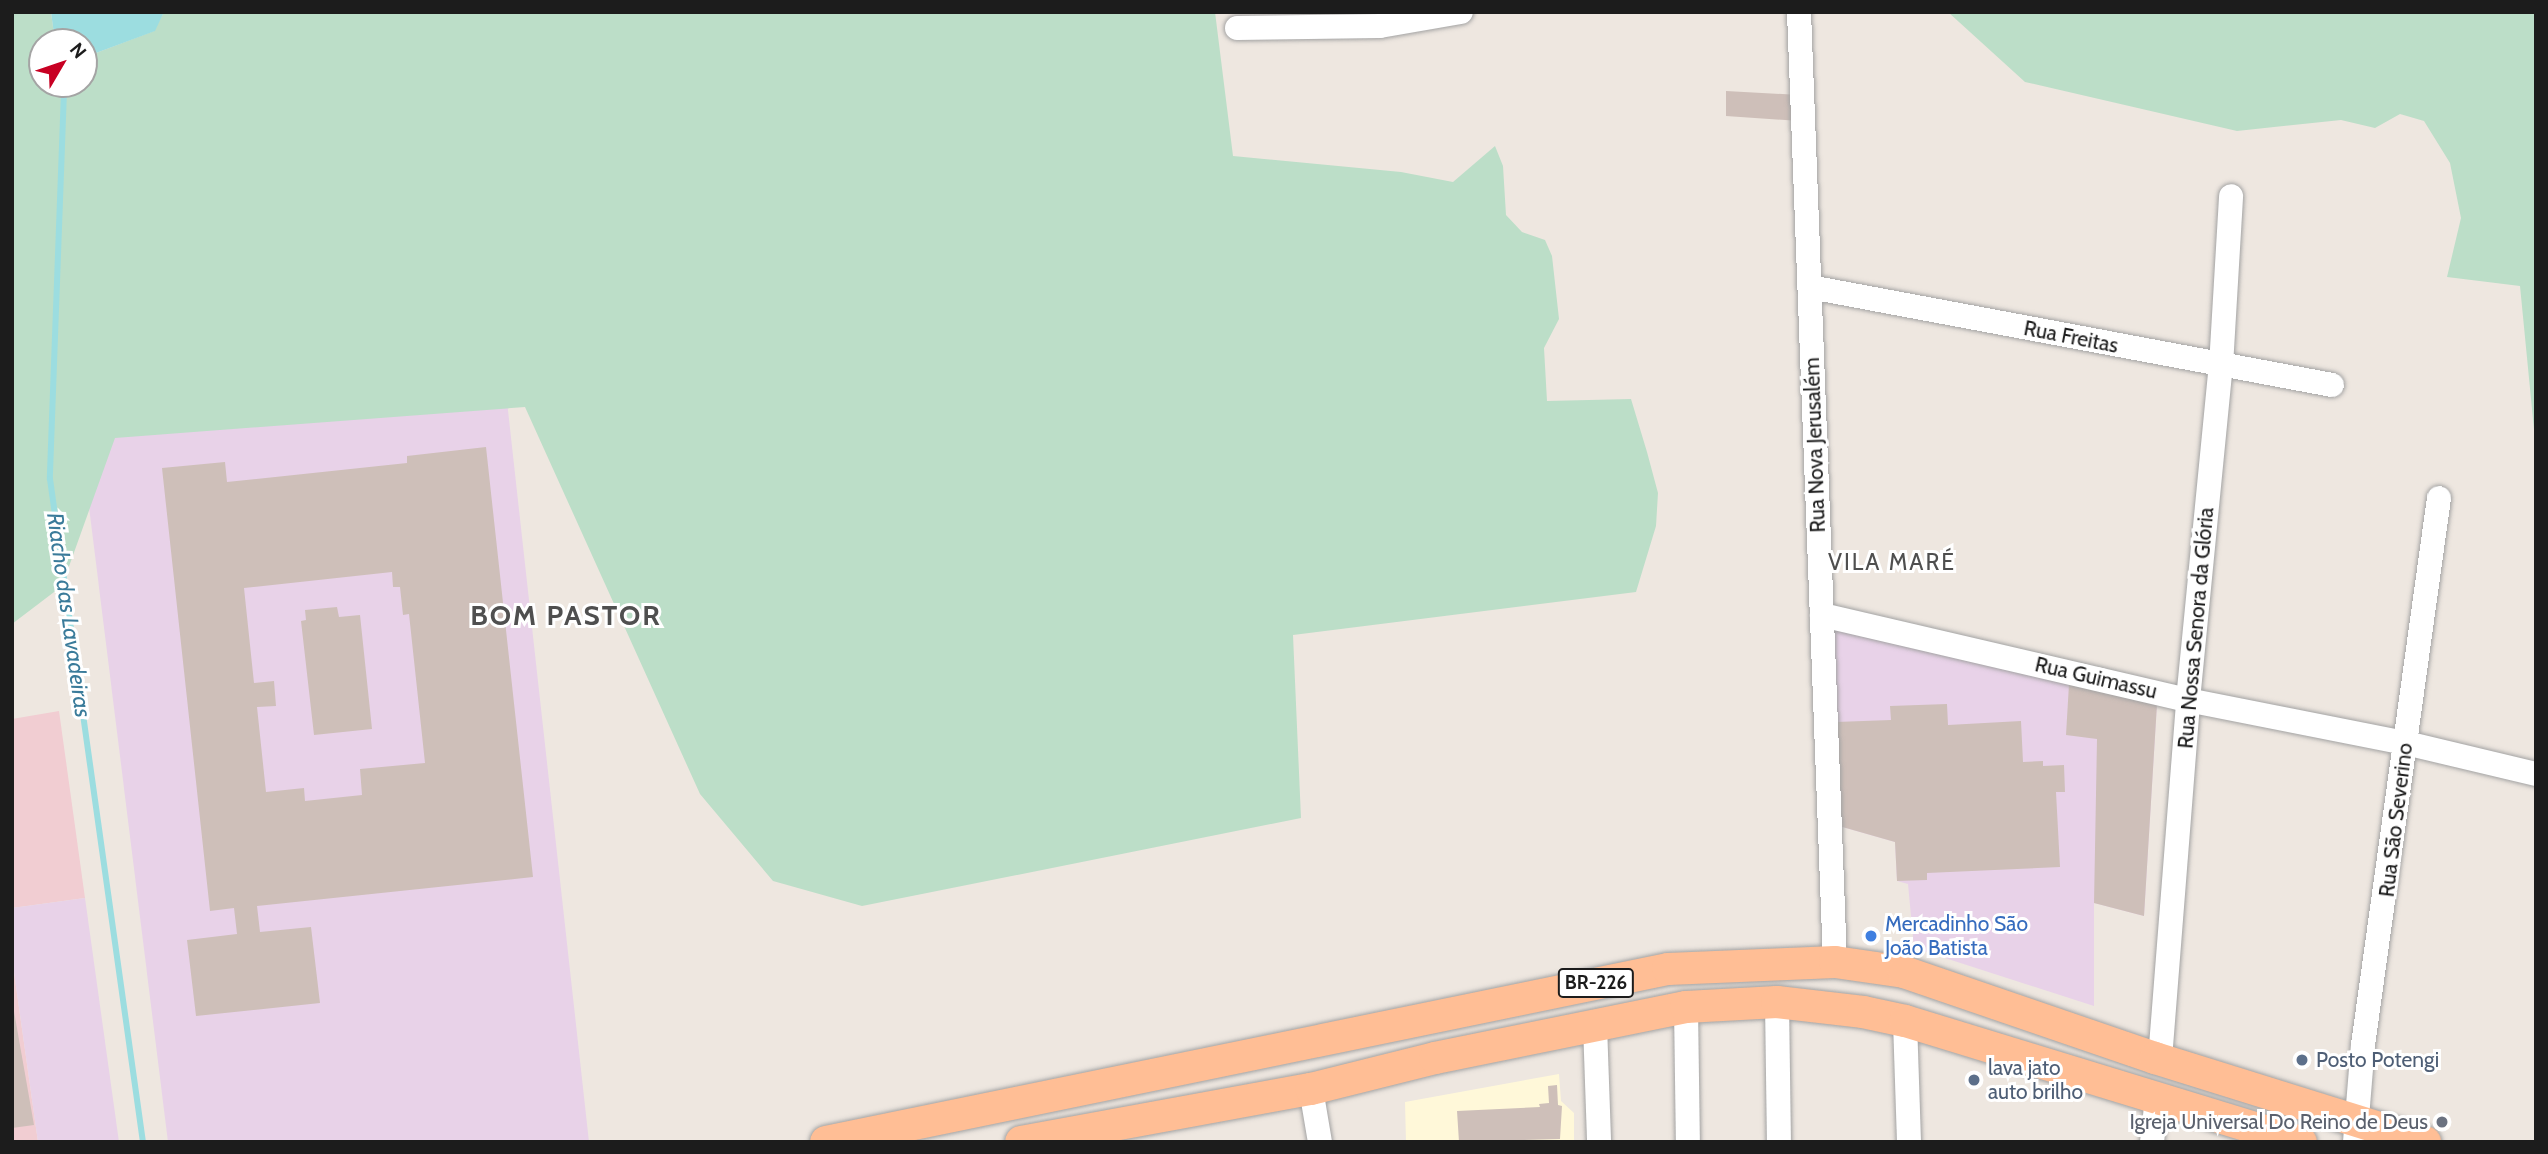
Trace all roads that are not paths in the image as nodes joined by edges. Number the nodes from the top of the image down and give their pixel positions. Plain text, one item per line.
1 (1461, 12) edge
2 (1799, 12) edge
3 (1237, 28) dead end
4 (2231, 196) dead end
5 (1810, 287) junction
6 (2221, 366) junction
7 (2332, 385) dead end
8 (2439, 498) dead end
9 (1822, 615) junction
10 (2188, 700) junction
11 (2406, 743) junction
12 (2536, 774) edge
13 (1835, 962) junction
14 (1777, 1002) junction
15 (1686, 1007) junction
16 (1430, 1017) junction
17 (1905, 1021) junction
18 (1595, 1025) junction
19 (1435, 1058) junction
20 (2160, 1059) junction
21 (1311, 1089) junction
22 (2157, 1098) junction
23 (2356, 1131) edge
24 (826, 1142) edge
25 (1021, 1142) edge
26 (1320, 1142) edge
27 (1599, 1142) edge
28 (1688, 1142) edge
29 (1779, 1142) edge
30 (1909, 1142) edge
31 (2152, 1142) edge
32 (2301, 1142) edge
33 (2425, 1142) edge

1 - 3 street
2 - 5 street, Rua Nova Jerusalém
4 - 6 street, Rua Nossa Senora da Glória
5 - 6 street, Rua Freitas
5 - 9 street, Rua Nova Jerusalém
6 - 7 street, Rua Freitas
6 - 10 street, Rua Nossa Senora da Glória
8 - 11 street, Rua São Severino
9 - 10 street, Rua Guimassu
9 - 13 street, Rua Nova Jerusalém
10 - 11 street, Rua Guimassu
10 - 20 street, Rua Nossa Senora da Glória
11 - 12 street, Rua Guimassu
11 - 23 street, Rua São Severino
13 - 16 main road, BR-226
13 - 20 main road, BR-226
14 - 15 main road, BR-226
14 - 17 main road, BR-226
14 - 29 street
15 - 18 main road, BR-226
15 - 28 street
16 - 19 main road
16 - 24 main road, BR-226
17 - 22 main road, BR-226
17 - 30 street
18 - 19 main road, BR-226
18 - 27 street
19 - 21 main road, BR-226
20 - 23 main road, BR-226
21 - 25 main road, BR-226
21 - 26 street
22 - 31 street
22 - 32 main road, BR-226
23 - 33 main road, BR-226

